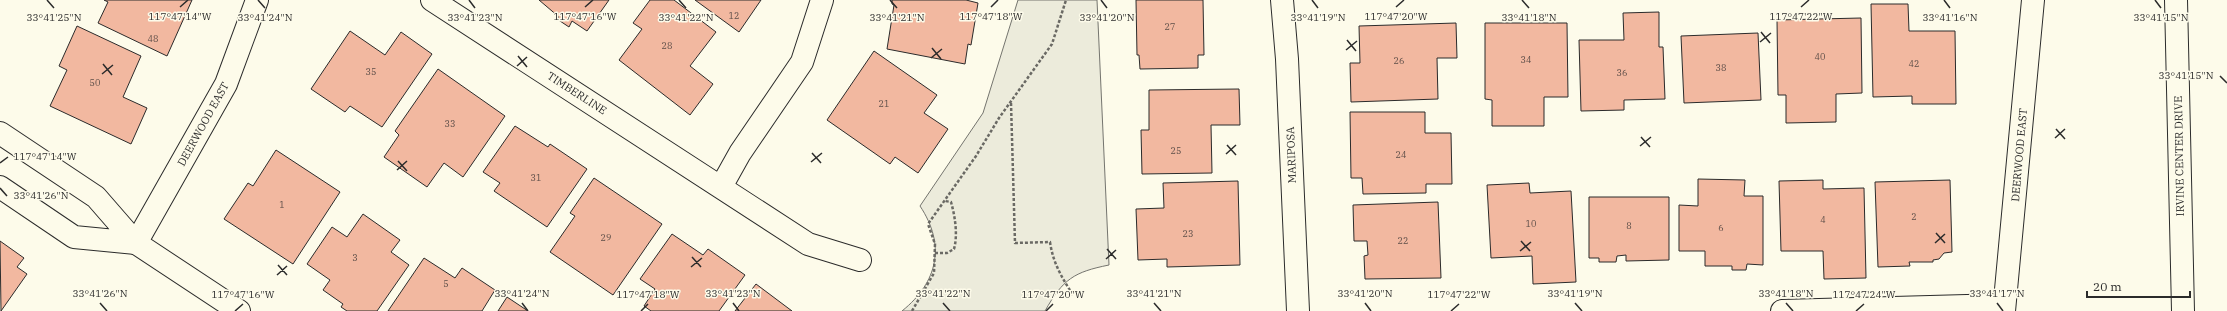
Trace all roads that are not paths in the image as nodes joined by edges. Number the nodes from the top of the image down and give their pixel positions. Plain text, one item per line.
1 (257, 0) edge
2 (432, 0) edge
3 (822, 0) edge
4 (1282, 0) edge
5 (2033, 0) edge
6 (2176, 0) edge
7 (0, 133) edge
8 (0, 187) edge
9 (721, 187) junction
10 (136, 243) junction
11 (860, 260) dead end
12 (2004, 308) edge
13 (239, 311) edge
14 (1298, 311) edge
15 (1782, 311) edge
16 (2183, 311) edge

1 - 10 street, DEERWOOD EAST
2 - 9 street, TIMBERLINE
3 - 9 street
4 - 14 street, MARIPOSA
5 - 12 street, DEERWOOD EAST
6 - 16 street, IRVINE CENTER DRIVE
7 - 10 street
8 - 10 street
9 - 11 street, TIMBERLINE
10 - 13 street
12 - 15 street

